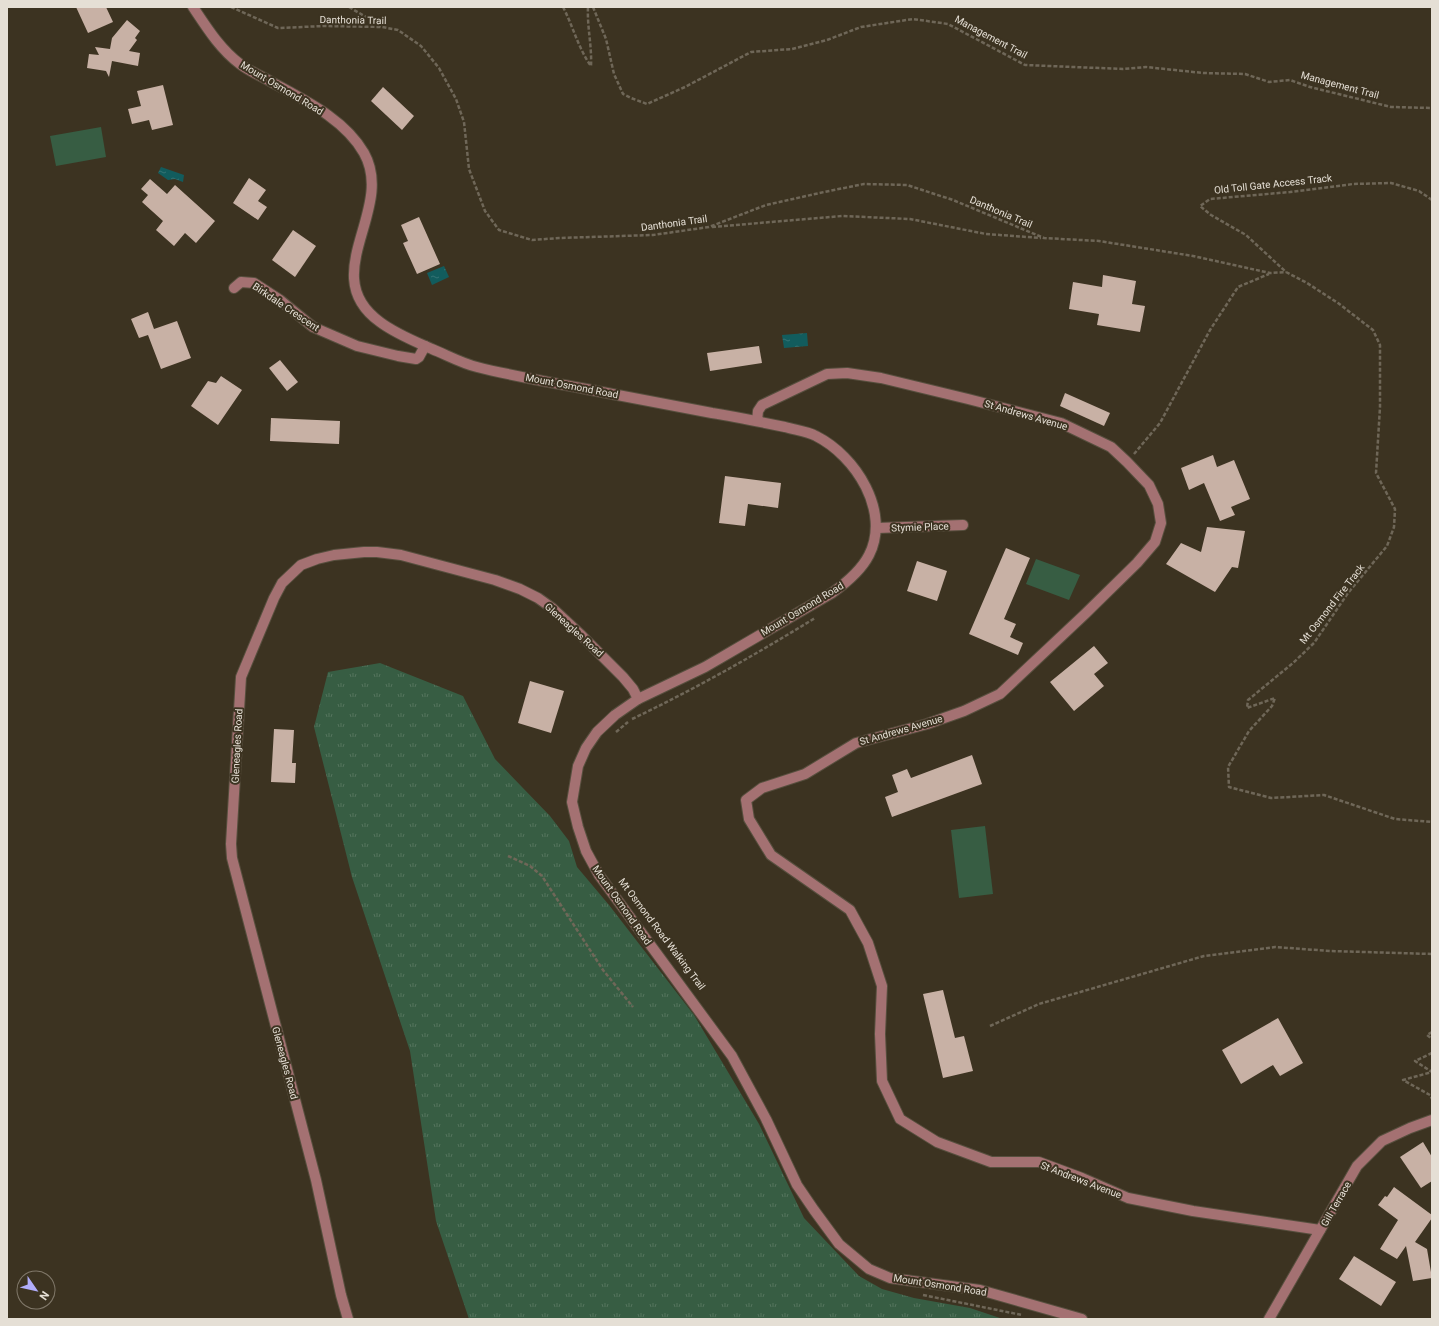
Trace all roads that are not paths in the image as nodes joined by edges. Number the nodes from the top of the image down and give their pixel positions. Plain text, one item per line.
1 (193, 7) edge
2 (234, 288) dead end
3 (426, 346) junction
4 (757, 421) junction
5 (963, 525) dead end
6 (877, 528) junction
7 (638, 699) junction
8 (1432, 1120) edge
9 (1320, 1230) junction
10 (348, 1319) edge
11 (1082, 1319) edge
12 (1269, 1319) edge

1 - 3 street, Mount Osmond Road
2 - 3 street, Birkdale Crescent
3 - 4 street, Mount Osmond Road
4 - 6 street, Mount Osmond Road
4 - 9 street, St Andrews Avenue
5 - 6 street, Stymie Place
6 - 7 street, Mount Osmond Road
7 - 10 street, Gleneagles Road
7 - 11 street, Mount Osmond Road
8 - 9 street, Gill Terrace
9 - 12 street, Gill Terrace

